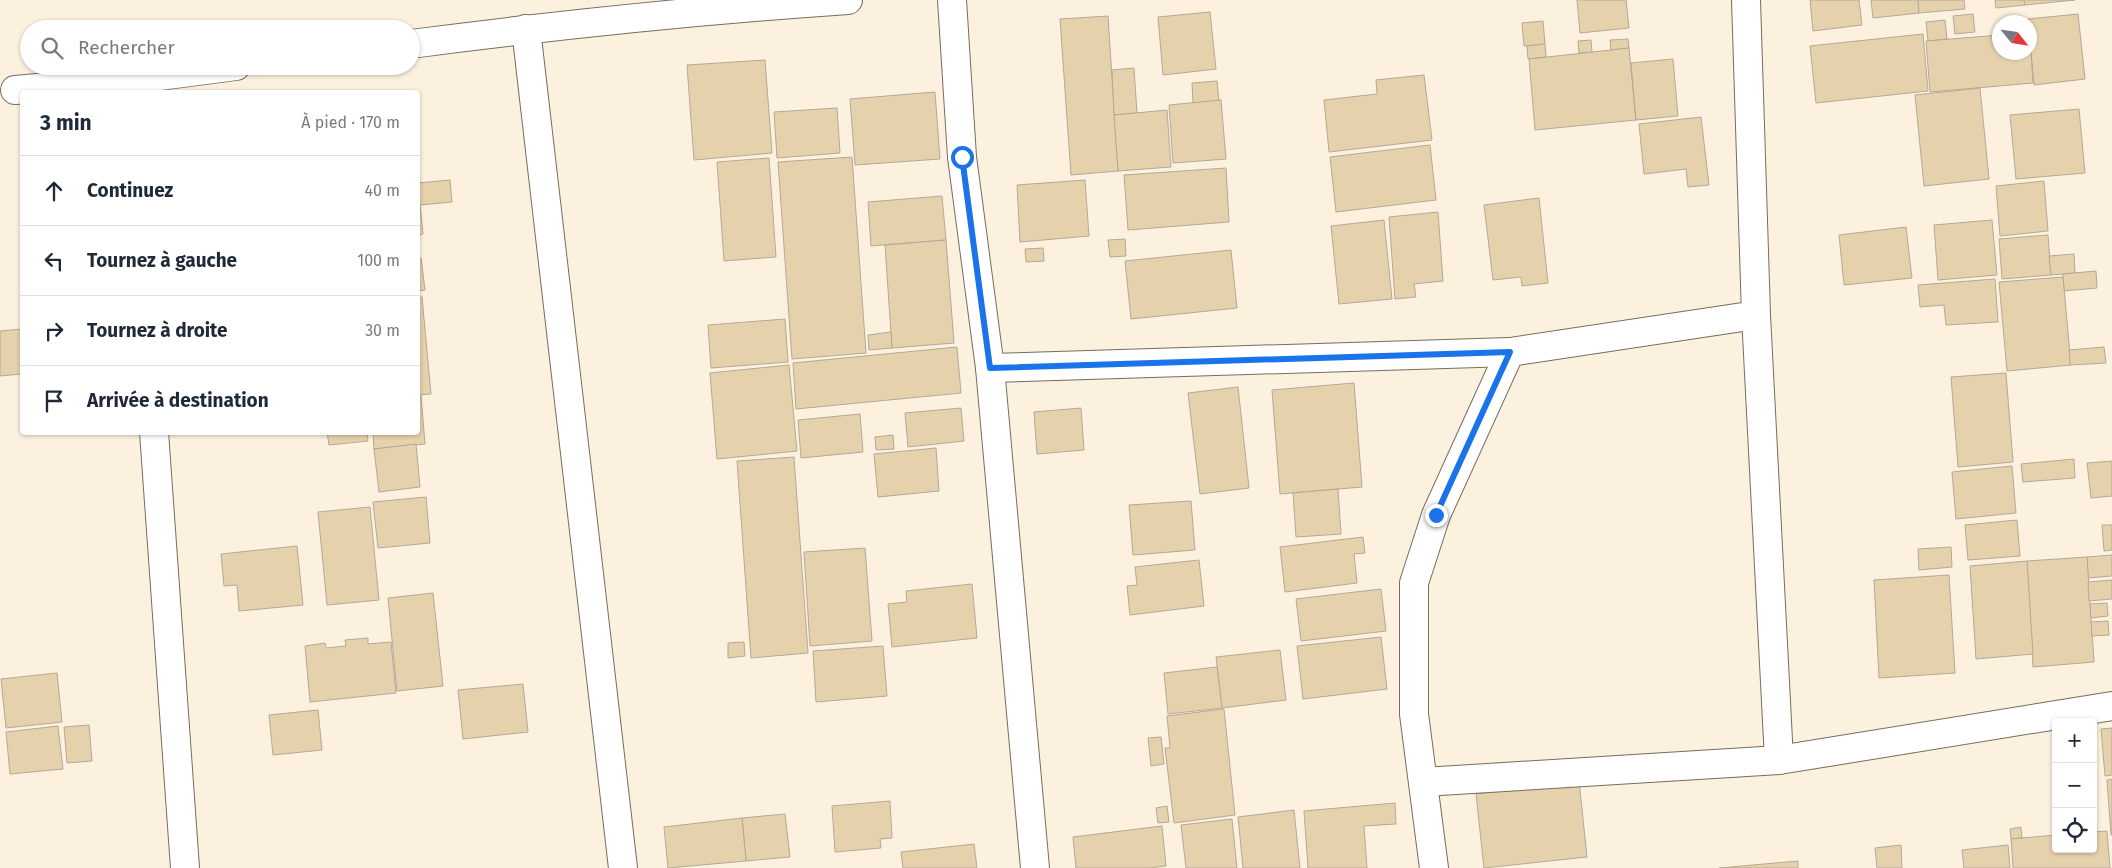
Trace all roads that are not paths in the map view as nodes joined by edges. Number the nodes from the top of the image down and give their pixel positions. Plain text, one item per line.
1 (848, 0) edge
2 (952, 0) edge
3 (1746, 0) edge
4 (526, 29) junction
5 (420, 43) edge
6 (188, 75) edge
7 (129, 86) edge
8 (15, 90) dead end
9 (1756, 315) junction
10 (1510, 352) junction
11 (990, 368) junction
12 (154, 435) edge
13 (2112, 706) edge
14 (1779, 760) junction
15 (1423, 782) junction
16 (185, 868) edge
17 (623, 868) edge
18 (1035, 868) edge
19 (1434, 868) edge

1 - 4 street
2 - 11 street
3 - 9 street
4 - 5 street
4 - 17 street
6 - 7 street
7 - 8 street
9 - 10 street
9 - 14 street
10 - 11 street
10 - 15 street
11 - 18 street
12 - 16 street
13 - 14 street
14 - 15 street
15 - 19 street

